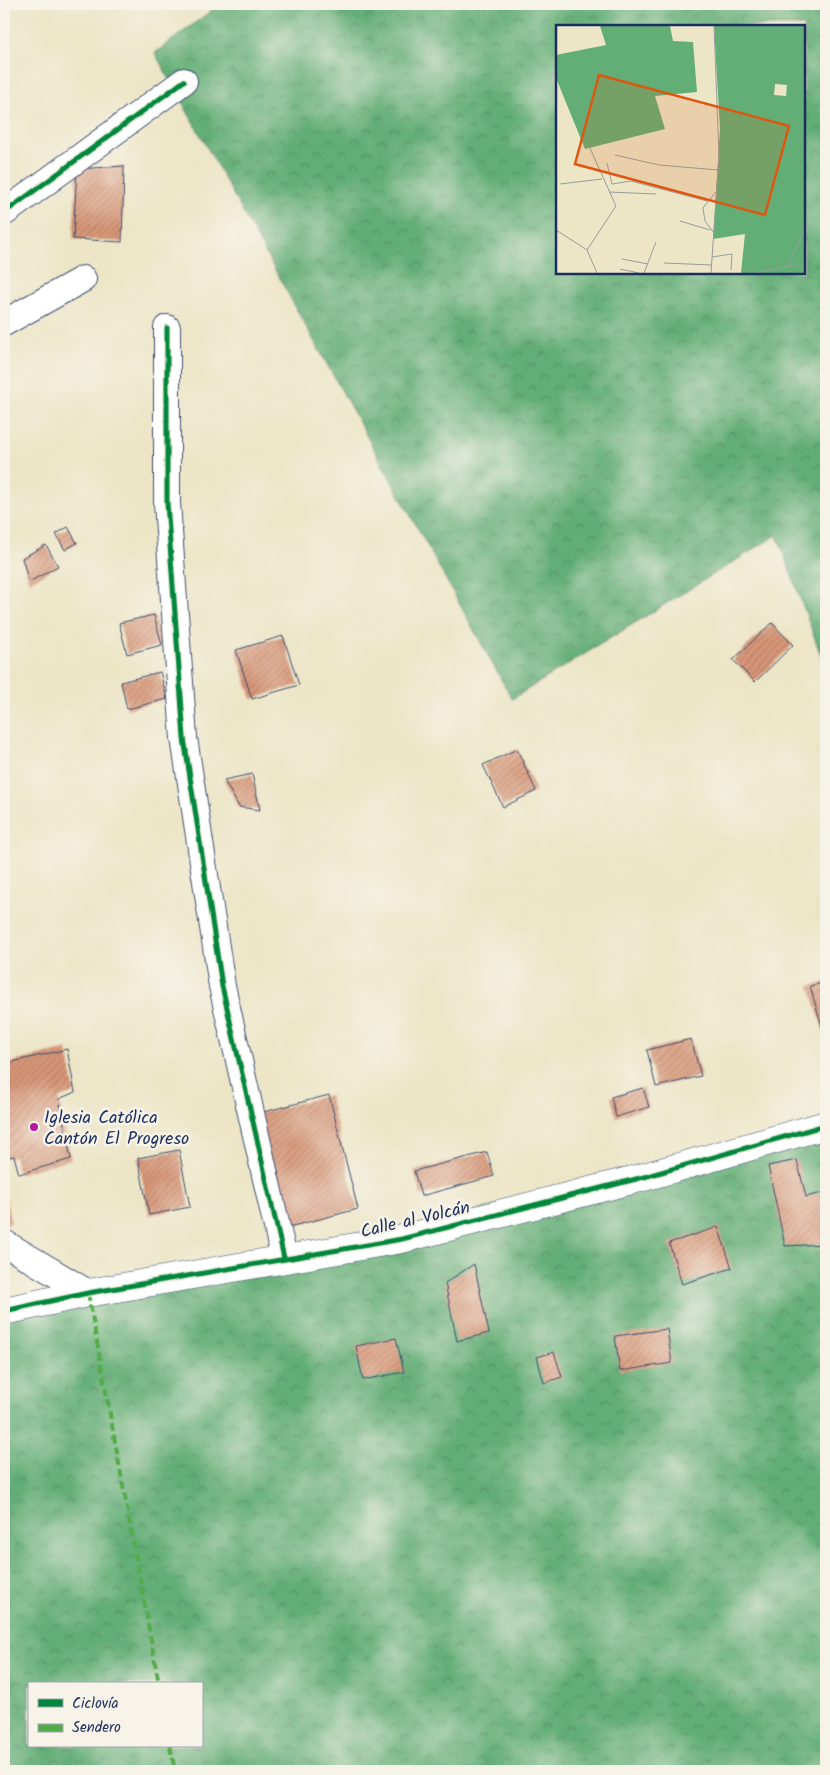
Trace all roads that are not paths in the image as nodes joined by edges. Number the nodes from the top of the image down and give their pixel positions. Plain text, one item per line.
1 (184, 80) dead end
2 (4, 213) edge
3 (83, 279) dead end
4 (4, 323) edge
5 (167, 328) dead end
6 (826, 1126) edge
7 (4, 1243) edge
8 (284, 1258) junction
9 (88, 1293) junction
10 (4, 1311) edge

1 - 2 street
3 - 4 street
5 - 8 street
6 - 8 street, Calle al Volcán
7 - 9 street
8 - 9 street, Calle al Volcán
9 - 10 street, Calle al Volcán

